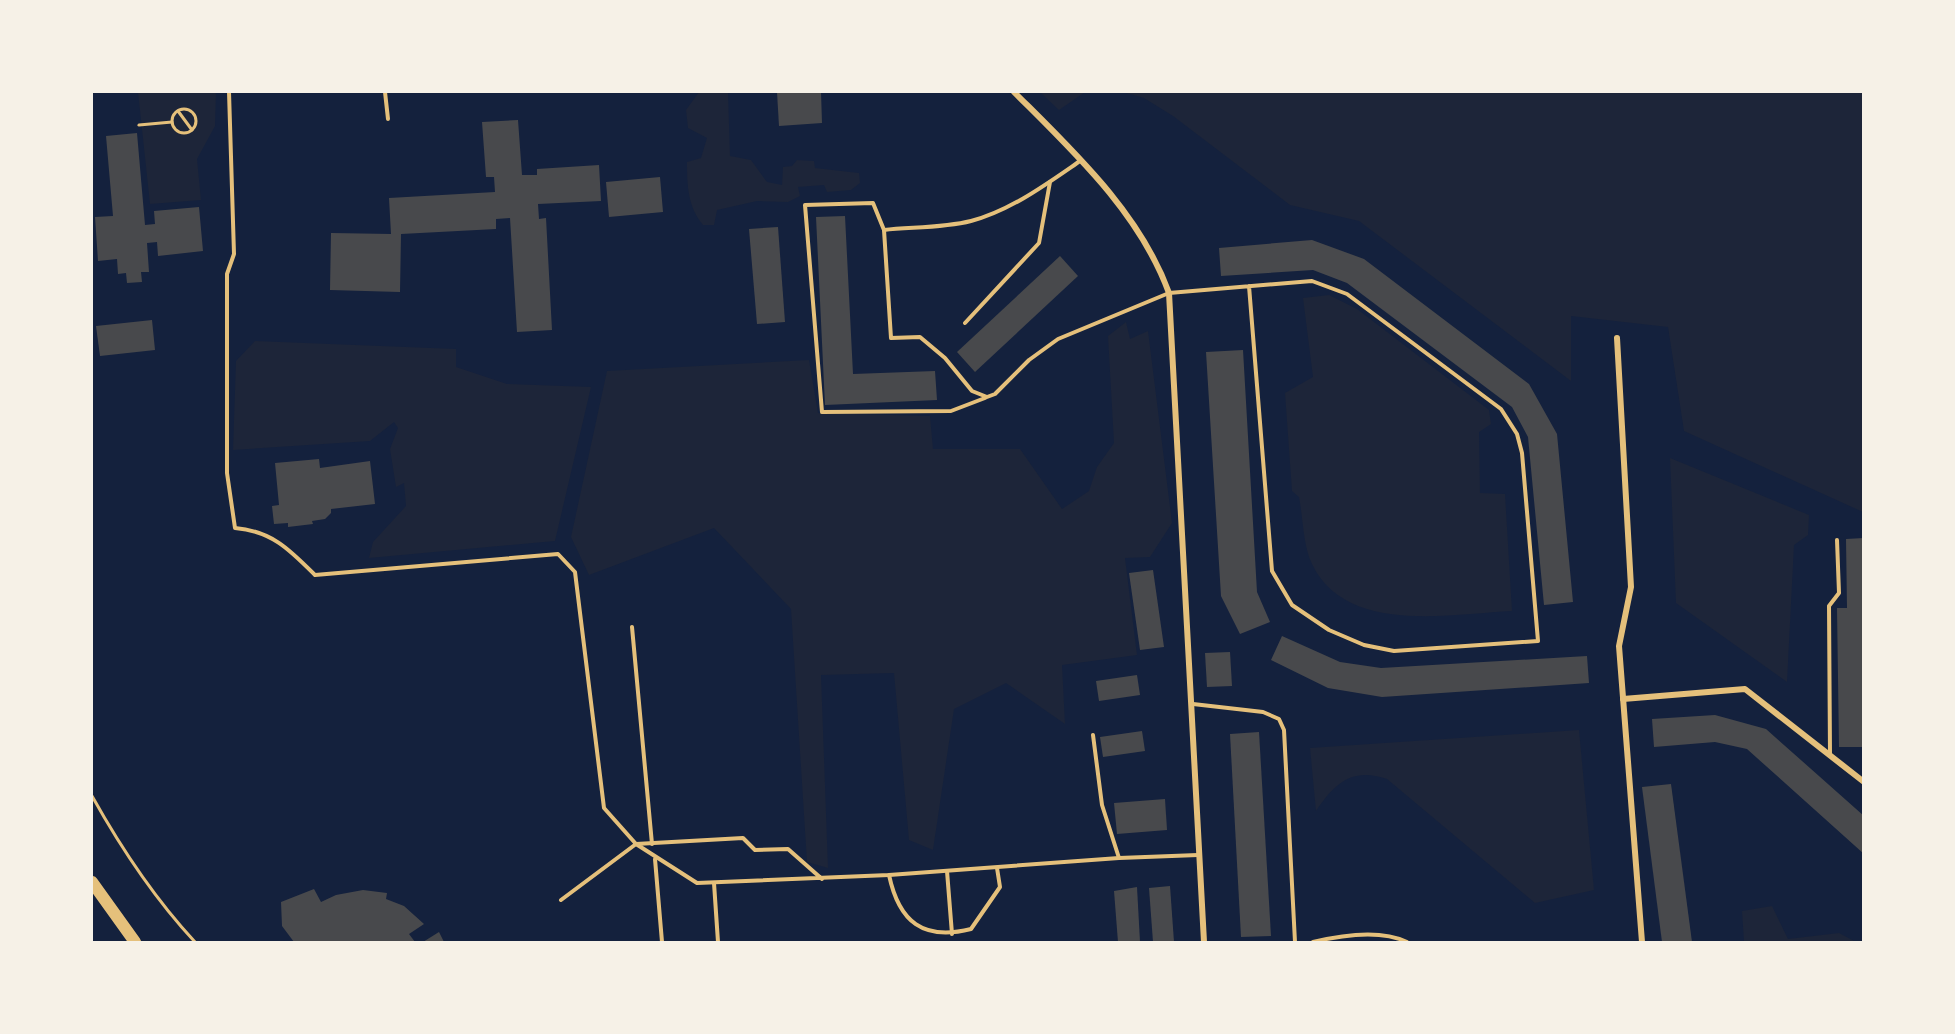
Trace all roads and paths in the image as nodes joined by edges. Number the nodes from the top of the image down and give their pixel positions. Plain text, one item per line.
1 (229, 92) edge
2 (385, 92) edge
3 (1014, 92) edge
4 (178, 111) junction
5 (388, 119) dead end
6 (172, 122) junction
7 (139, 125) dead end
8 (192, 130) junction
9 (1080, 161) junction
10 (1050, 181) junction
11 (884, 230) junction
12 (1249, 286) junction
13 (1169, 293) junction
14 (965, 323) dead end
15 (1617, 338) dead end
16 (985, 398) junction
17 (1837, 540) dead end
18 (632, 627) dead end
19 (1623, 699) junction
20 (1193, 704) junction
21 (1093, 735) dead end
22 (1830, 755) junction
23 (1863, 782) edge
24 (92, 796) edge
25 (636, 844) junction
26 (652, 844) junction
27 (1198, 855) junction
28 (655, 858) junction
29 (1119, 858) junction
30 (997, 868) junction
31 (947, 871) junction
32 (889, 875) junction
33 (822, 879) junction
34 (92, 882) edge
35 (714, 883) junction
36 (561, 900) dead end
37 (952, 934) junction
38 (135, 942) edge
39 (195, 942) edge
40 (662, 942) edge
41 (718, 942) edge
42 (1204, 942) edge
43 (1295, 942) edge
44 (1313, 942) edge
45 (1407, 942) edge
46 (1642, 942) edge

1 - 25 lane
2 - 5 lane
3 - 9 street
4 - 6 path
4 - 8 path
4 - 8 path
6 - 7 path
6 - 8 path
9 - 10 lane
9 - 13 street
10 - 11 lane
10 - 14 lane
11 - 16 lane
11 - 16 lane
12 - 12 lane
12 - 13 lane
13 - 16 lane
13 - 20 street
15 - 19 street
17 - 22 lane
18 - 26 lane
19 - 22 street
19 - 46 street
20 - 27 street
20 - 43 lane
21 - 29 lane
22 - 23 street
24 - 39 path
25 - 26 lane
25 - 28 lane
25 - 36 lane
26 - 33 lane
27 - 29 lane
27 - 42 street
28 - 35 lane
28 - 40 lane
29 - 30 lane
30 - 31 lane
30 - 37 lane
31 - 32 lane
31 - 37 lane
32 - 33 lane
32 - 37 lane
33 - 35 lane
34 - 38 main road
35 - 41 lane
44 - 45 lane

